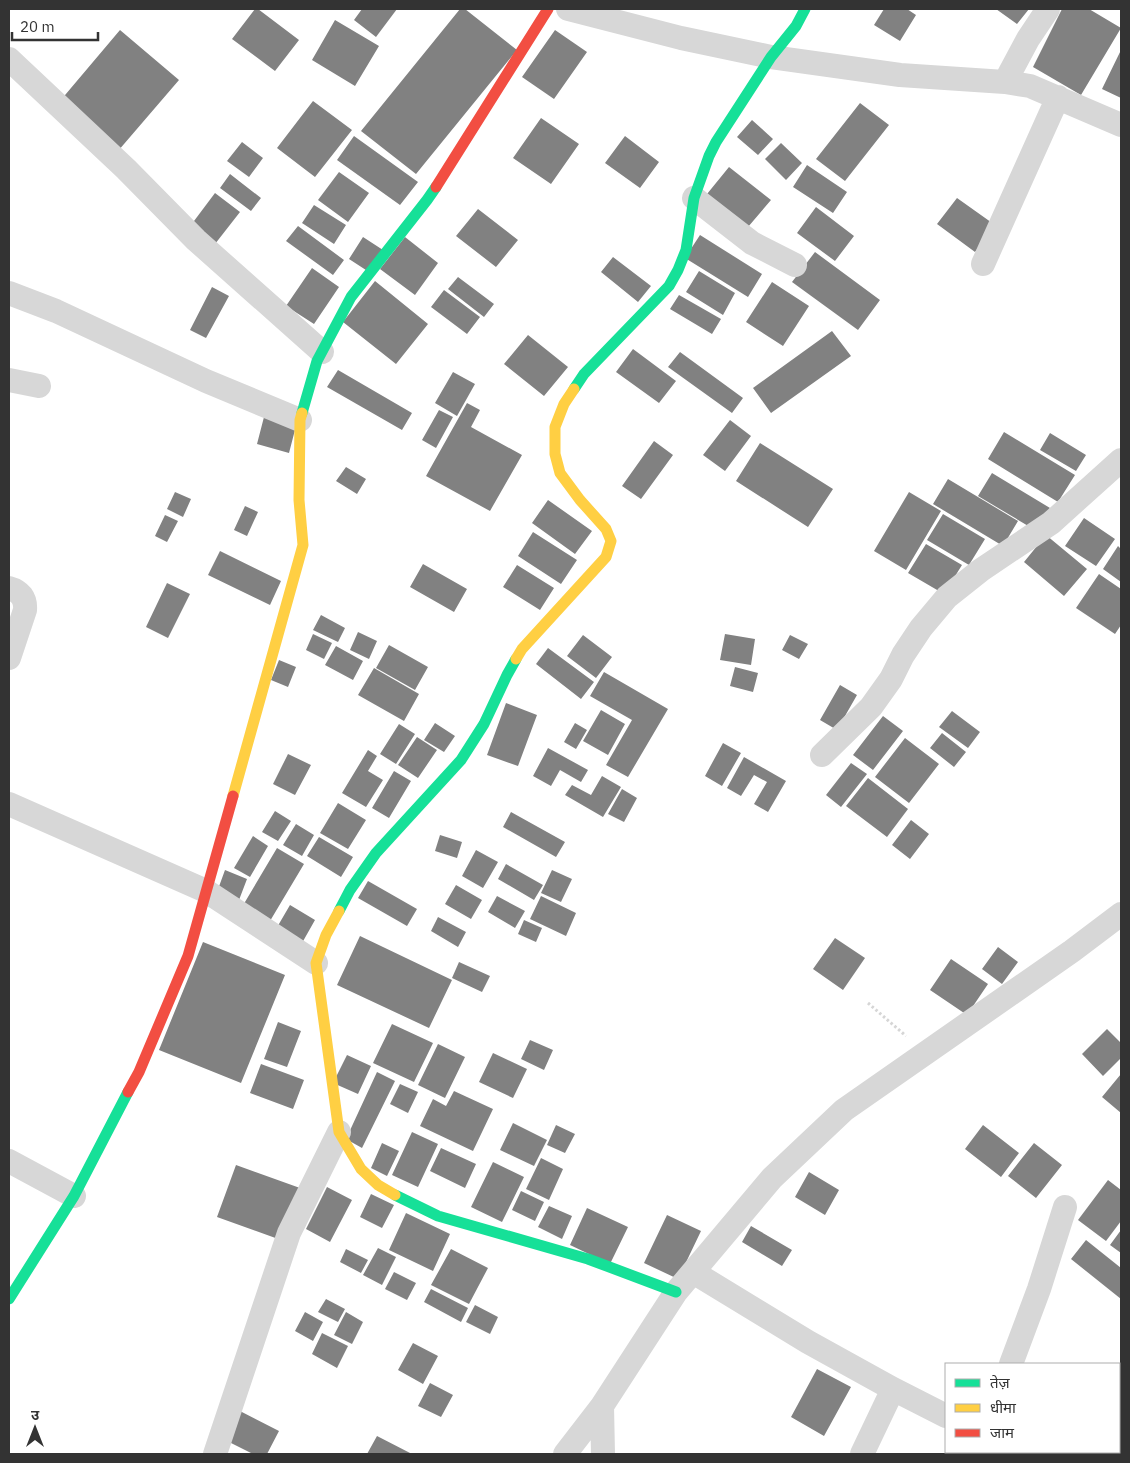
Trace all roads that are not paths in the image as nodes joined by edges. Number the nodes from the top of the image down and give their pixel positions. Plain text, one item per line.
1 (548, 9) edge
2 (568, 9) edge
3 (805, 9) edge
4 (1048, 9) edge
5 (772, 57) junction
6 (9, 59) edge
7 (1005, 82) junction
8 (1058, 97) junction
9 (1121, 124) edge
10 (694, 198) junction
11 (983, 264) dead end
12 (794, 265) dead end
13 (9, 290) edge
14 (322, 352) junction
15 (9, 380) edge
16 (39, 386) dead end
17 (300, 420) junction
18 (1121, 460) edge
19 (9, 588) edge
20 (9, 658) edge
21 (822, 755) dead end
22 (9, 804) edge
23 (206, 892) junction
24 (1121, 914) edge
25 (316, 963) junction
26 (339, 1132) junction
27 (9, 1161) edge
28 (74, 1196) junction
29 (1065, 1206) dead end
30 (693, 1272) junction
31 (676, 1292) junction
32 (9, 1299) edge
33 (1011, 1363) edge
34 (893, 1390) junction
35 (602, 1406) junction
36 (945, 1416) edge
37 (215, 1454) edge
38 (566, 1454) edge
39 (602, 1454) edge
40 (862, 1454) edge

1 - 14 street
2 - 5 street
3 - 5 street
4 - 7 street
5 - 7 street
5 - 10 street
6 - 14 street
7 - 8 street
8 - 9 street
8 - 11 street
10 - 12 street
10 - 25 street
13 - 17 street
14 - 17 street
15 - 16 street
17 - 23 street
18 - 21 street
19 - 20 street
22 - 23 street
23 - 25 street
23 - 28 street
24 - 30 street
25 - 26 street
26 - 31 street
26 - 37 street
27 - 28 street
28 - 32 street
29 - 33 street
30 - 31 street
30 - 34 street
31 - 35 street
34 - 36 street
34 - 40 street
35 - 38 street
35 - 39 street

